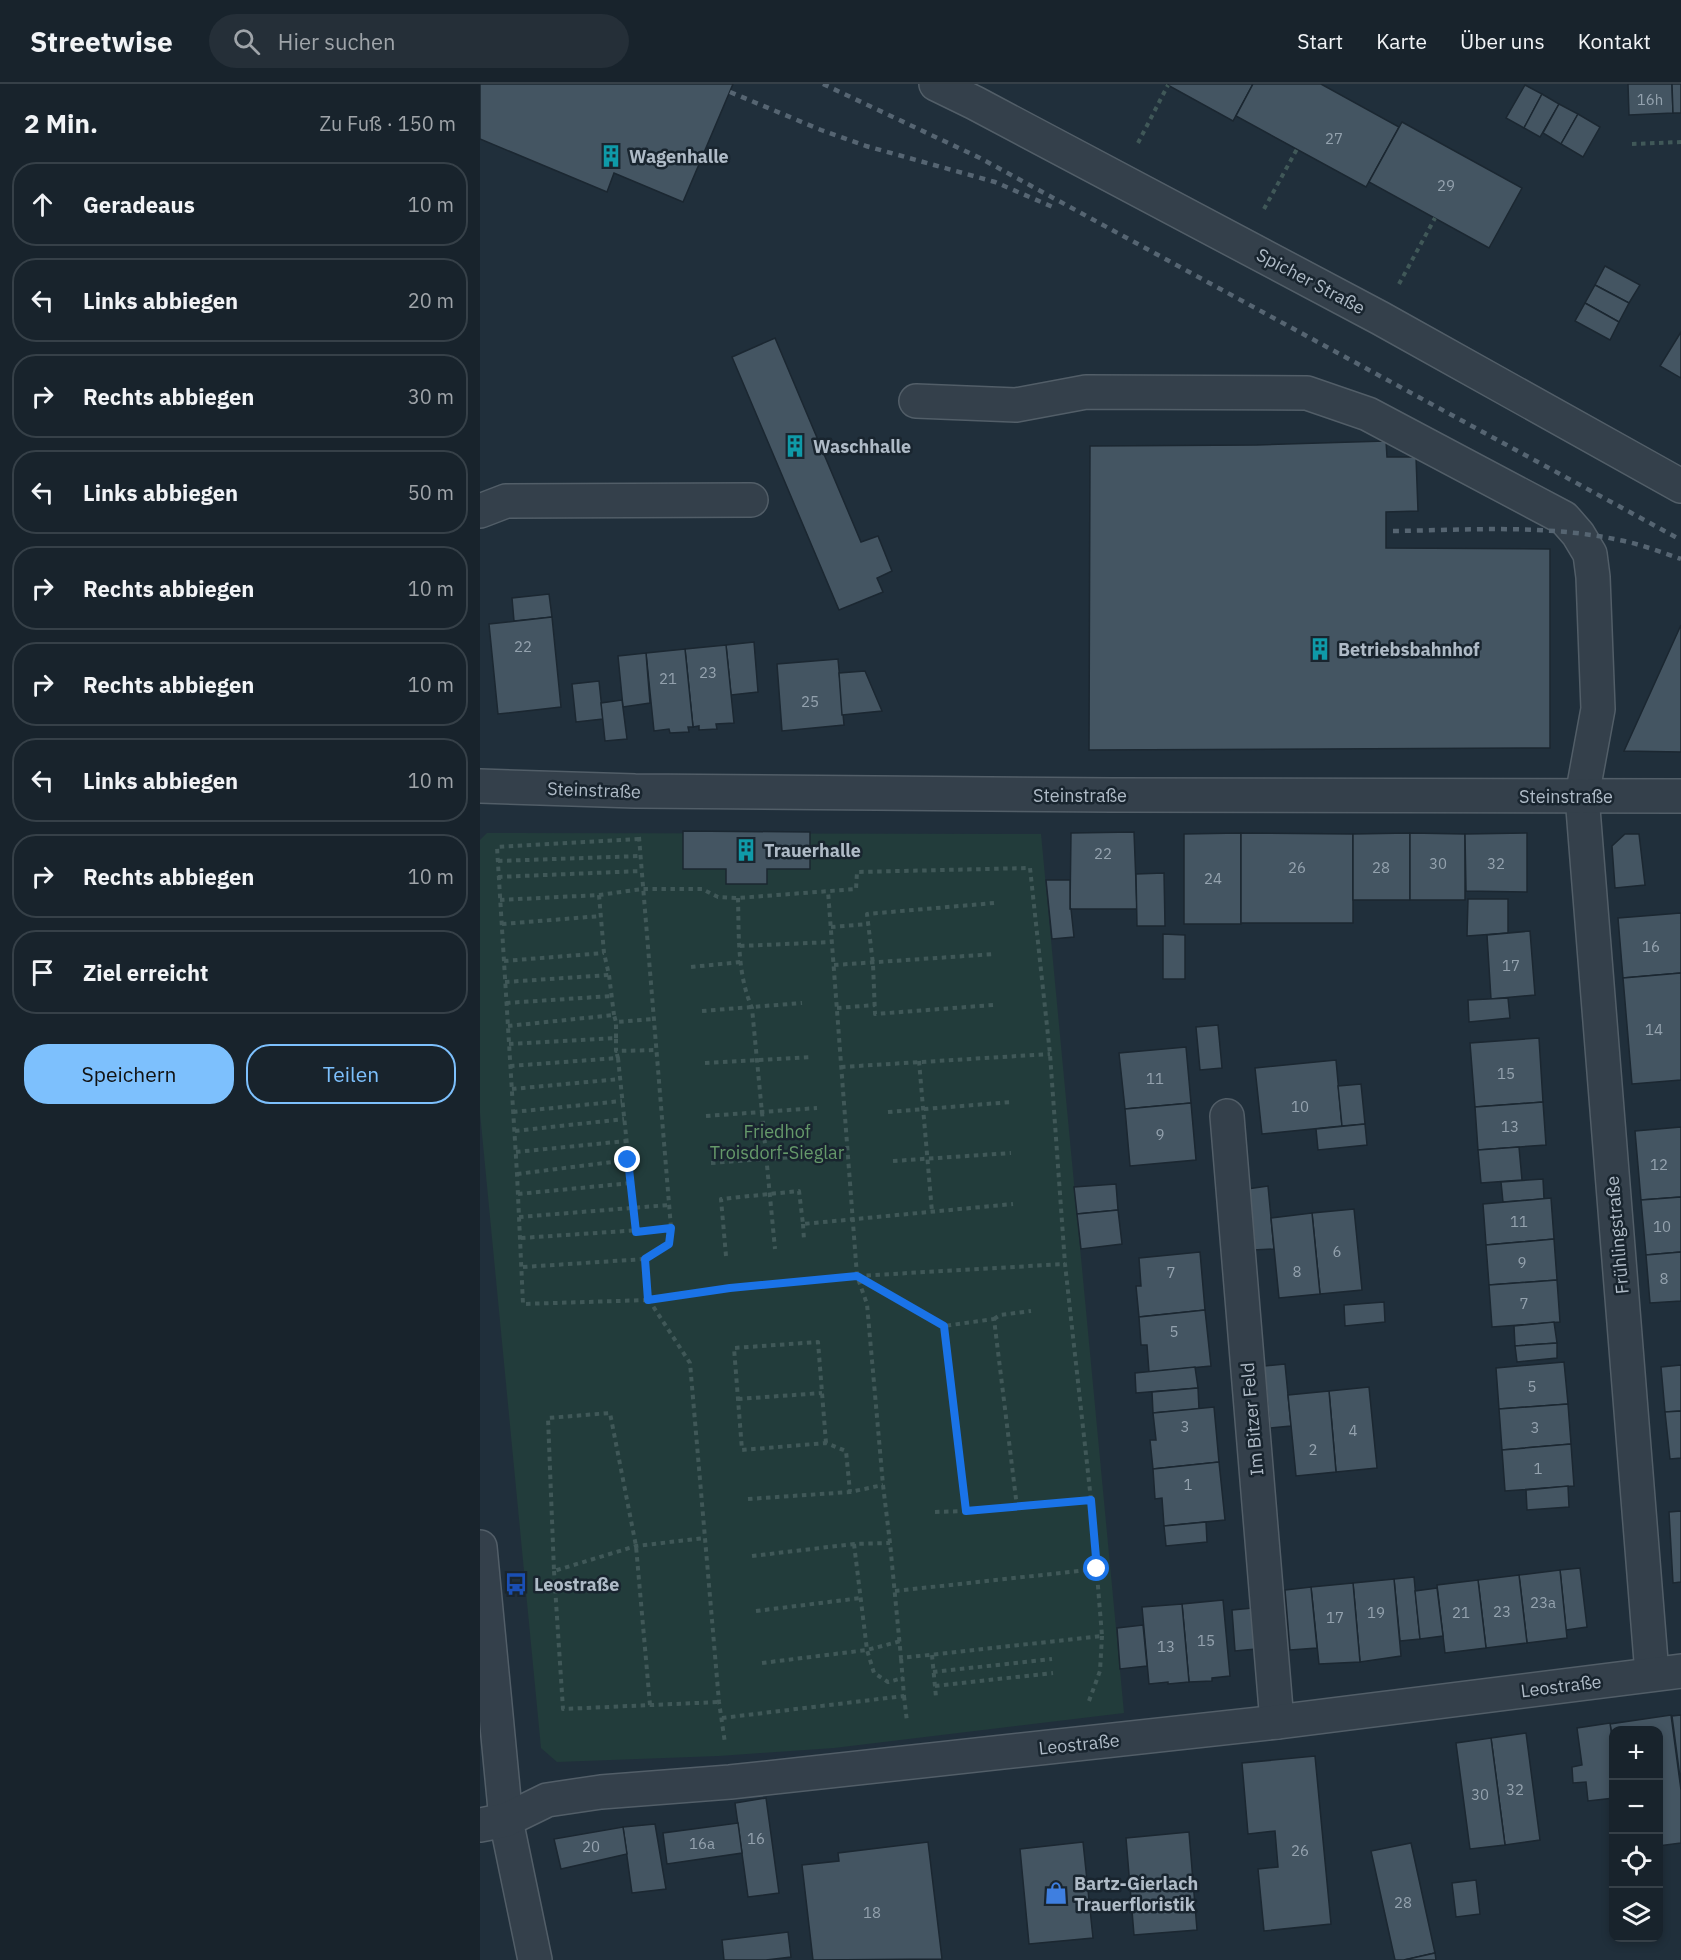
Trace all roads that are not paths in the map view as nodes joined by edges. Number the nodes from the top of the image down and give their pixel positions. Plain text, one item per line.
1 (936, 84) edge
2 (979, 93) edge
3 (916, 401) dead end
4 (1681, 486) edge
5 (751, 500) dead end
6 (480, 512) edge
7 (480, 786) edge
8 (1582, 796) junction
9 (1681, 796) edge
10 (1227, 1116) dead end
11 (480, 1547) edge
12 (1666, 1673) edge
13 (1277, 1722) junction
14 (493, 1822) edge
15 (535, 1960) edge

1 - 2 street, Spicher Straße
2 - 4 street, Spicher Straße
3 - 8 street, Frühlingstraße
5 - 6 street
7 - 8 street, Steinstraße
8 - 9 street, Steinstraße
8 - 12 street, Frühlingstraße
10 - 13 street, Im Bitzer Feld
11 - 14 street
12 - 13 street, Leostraße
13 - 14 street, Leostraße
14 - 15 street

